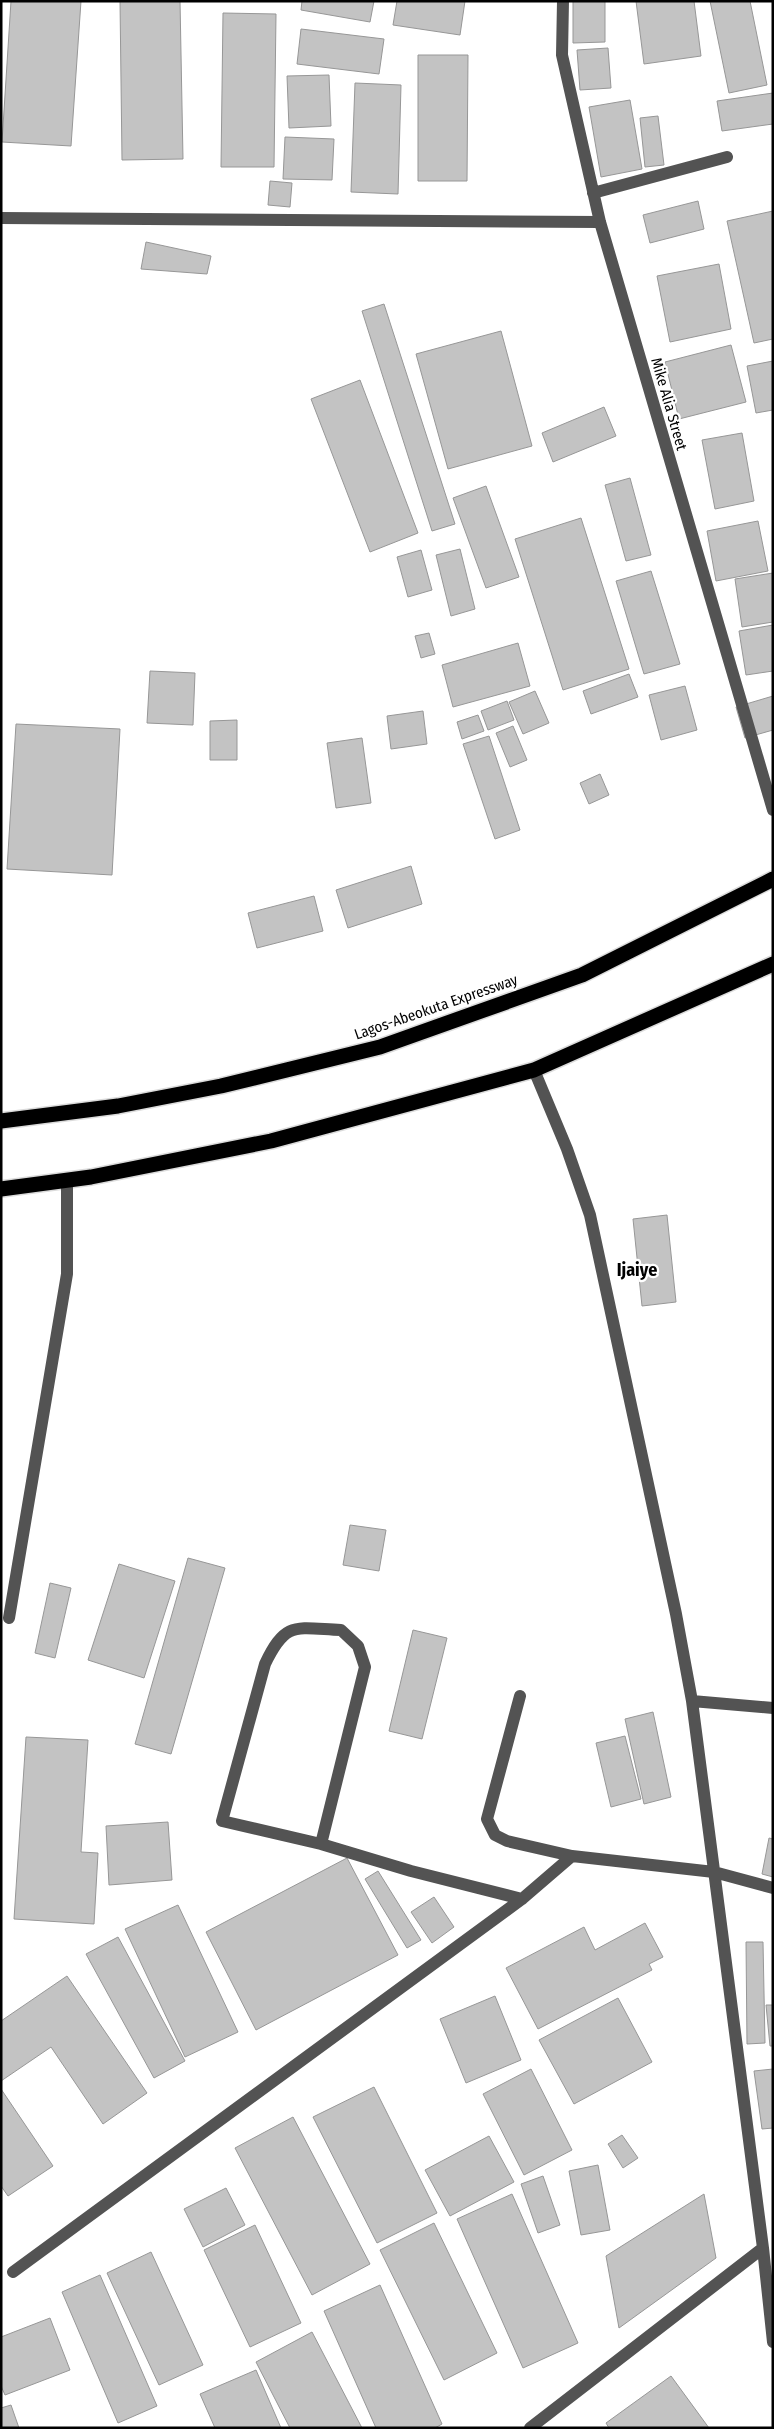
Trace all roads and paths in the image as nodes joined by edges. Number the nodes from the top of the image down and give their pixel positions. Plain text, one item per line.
1 (563, 1) edge
2 (727, 157) dead end
3 (593, 193) junction
4 (1, 218) edge
5 (600, 222) junction
6 (773, 810) edge
7 (773, 879) edge
8 (773, 964) edge
9 (534, 1070) junction
10 (1, 1121) edge
11 (67, 1180) junction
12 (1, 1189) edge
13 (9, 1618) dead end
14 (520, 1696) dead end
15 (692, 1701) junction
16 (773, 1708) edge
17 (321, 1844) junction
18 (572, 1856) junction
19 (714, 1872) junction
20 (773, 1888) edge
21 (522, 1899) junction
22 (763, 2248) junction
23 (12, 2272) dead end
24 (773, 2342) edge
25 (530, 2428) edge

1 - 3 street, Mike Alia Street
2 - 3 street
3 - 5 street, Mike Alia Street
4 - 5 street
5 - 6 street, Mike Alia Street
7 - 10 highway, Lagos-Abeokuta Expressway
8 - 9 highway
9 - 11 highway
9 - 15 street
11 - 12 highway
11 - 13 street
14 - 18 street
15 - 16 street
15 - 19 street
17 - 17 street
17 - 21 street
18 - 19 street
18 - 21 street
19 - 20 street
19 - 22 street
21 - 23 street
22 - 24 street
22 - 25 street

